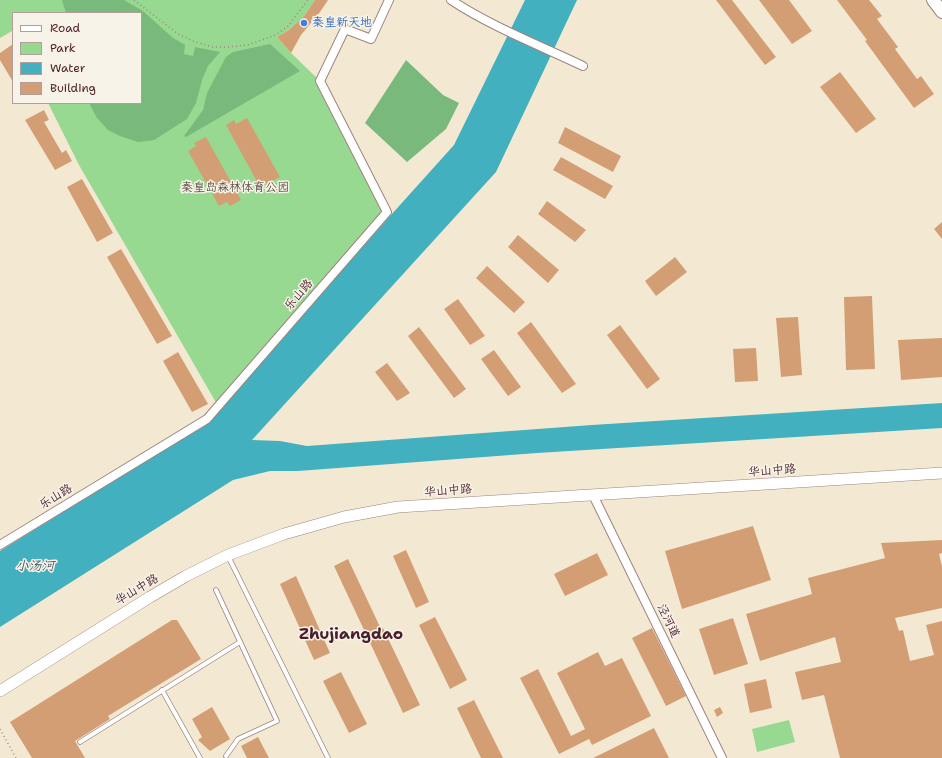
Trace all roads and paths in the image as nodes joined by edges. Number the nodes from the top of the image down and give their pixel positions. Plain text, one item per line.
1 (134, 0) edge
2 (308, 0) edge
3 (389, 0) edge
4 (451, 0) edge
5 (933, 0) edge
6 (942, 12) edge
7 (583, 66) dead end
8 (942, 473) edge
9 (593, 495) junction
10 (0, 545) edge
11 (228, 555) junction
12 (216, 590) dead end
13 (240, 642) junction
14 (162, 690) junction
15 (0, 691) edge
16 (0, 729) edge
17 (80, 742) dead end
18 (225, 757) edge
19 (16, 758) edge
20 (200, 758) edge
21 (328, 758) edge
22 (722, 758) edge

1 - 2 path
3 - 10 street, 乐山路
4 - 7 street
5 - 6 main road
8 - 9 street, 华山中路
9 - 11 street, 华山中路
9 - 22 street, 泾河道
11 - 15 street, 华山中路
11 - 21 lane
12 - 13 lane
13 - 14 lane
13 - 18 lane
14 - 17 lane
14 - 20 lane
16 - 19 path

